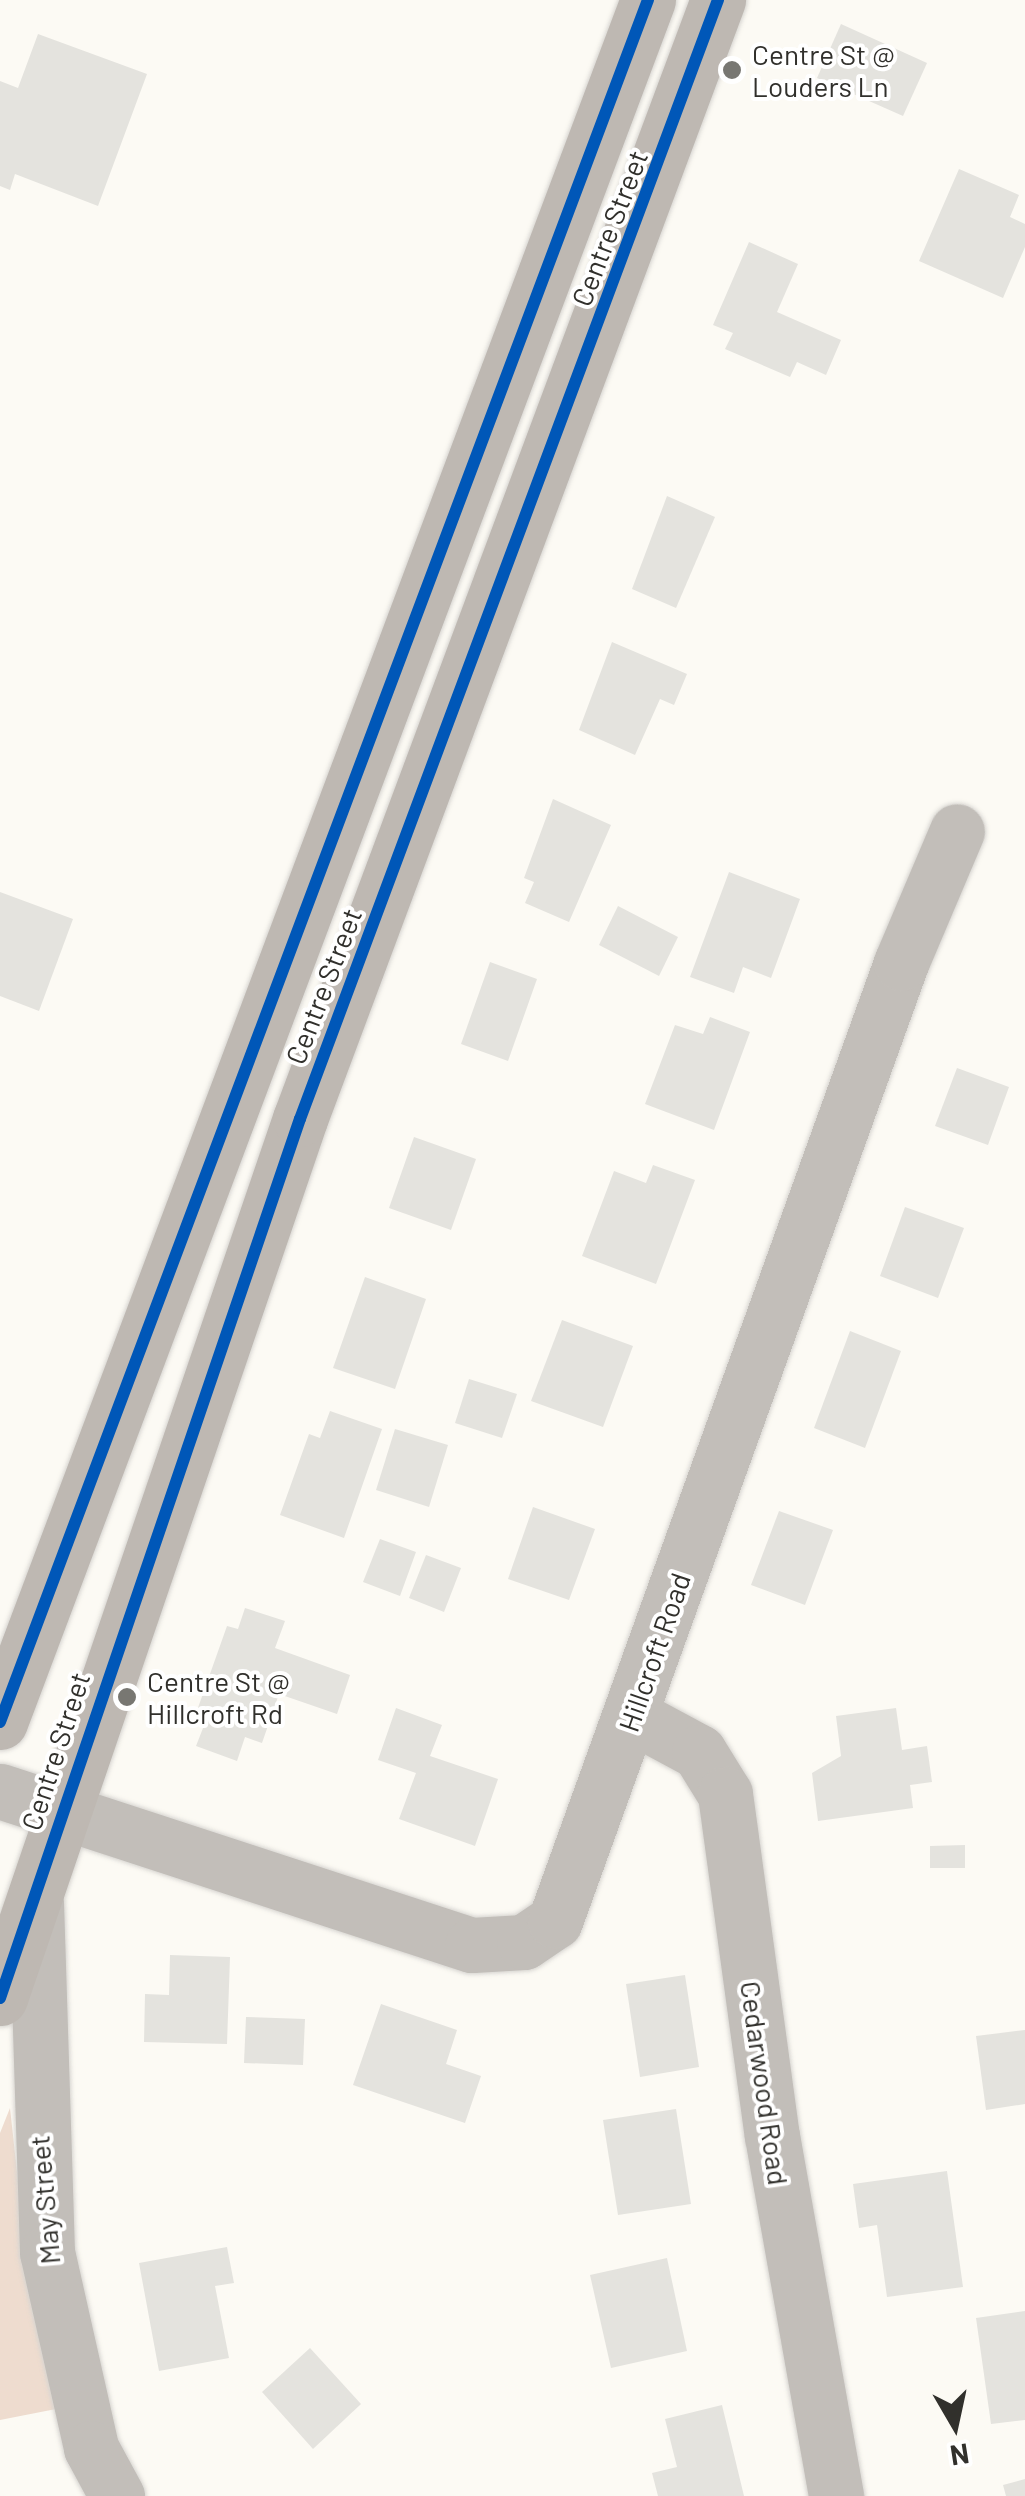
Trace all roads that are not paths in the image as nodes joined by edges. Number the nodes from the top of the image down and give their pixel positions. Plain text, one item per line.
1 (648, 0) edge
2 (718, 0) edge
3 (957, 831) dead end
4 (632, 1716) junction
5 (0, 1722) edge
6 (0, 1791) edge
7 (62, 1808) junction
8 (36, 1892) junction
9 (0, 1998) edge
10 (117, 2496) edge
11 (836, 2496) edge

1 - 5 highway, Centre Street
2 - 7 highway, Centre Street
3 - 4 street, Hillcroft Road
4 - 7 street, Hillcroft Road
4 - 11 street, Cedarwood Road
6 - 7 street, Hillcroft Road
7 - 8 highway, Centre Street
8 - 9 highway, Centre Street
8 - 10 street, May Street

